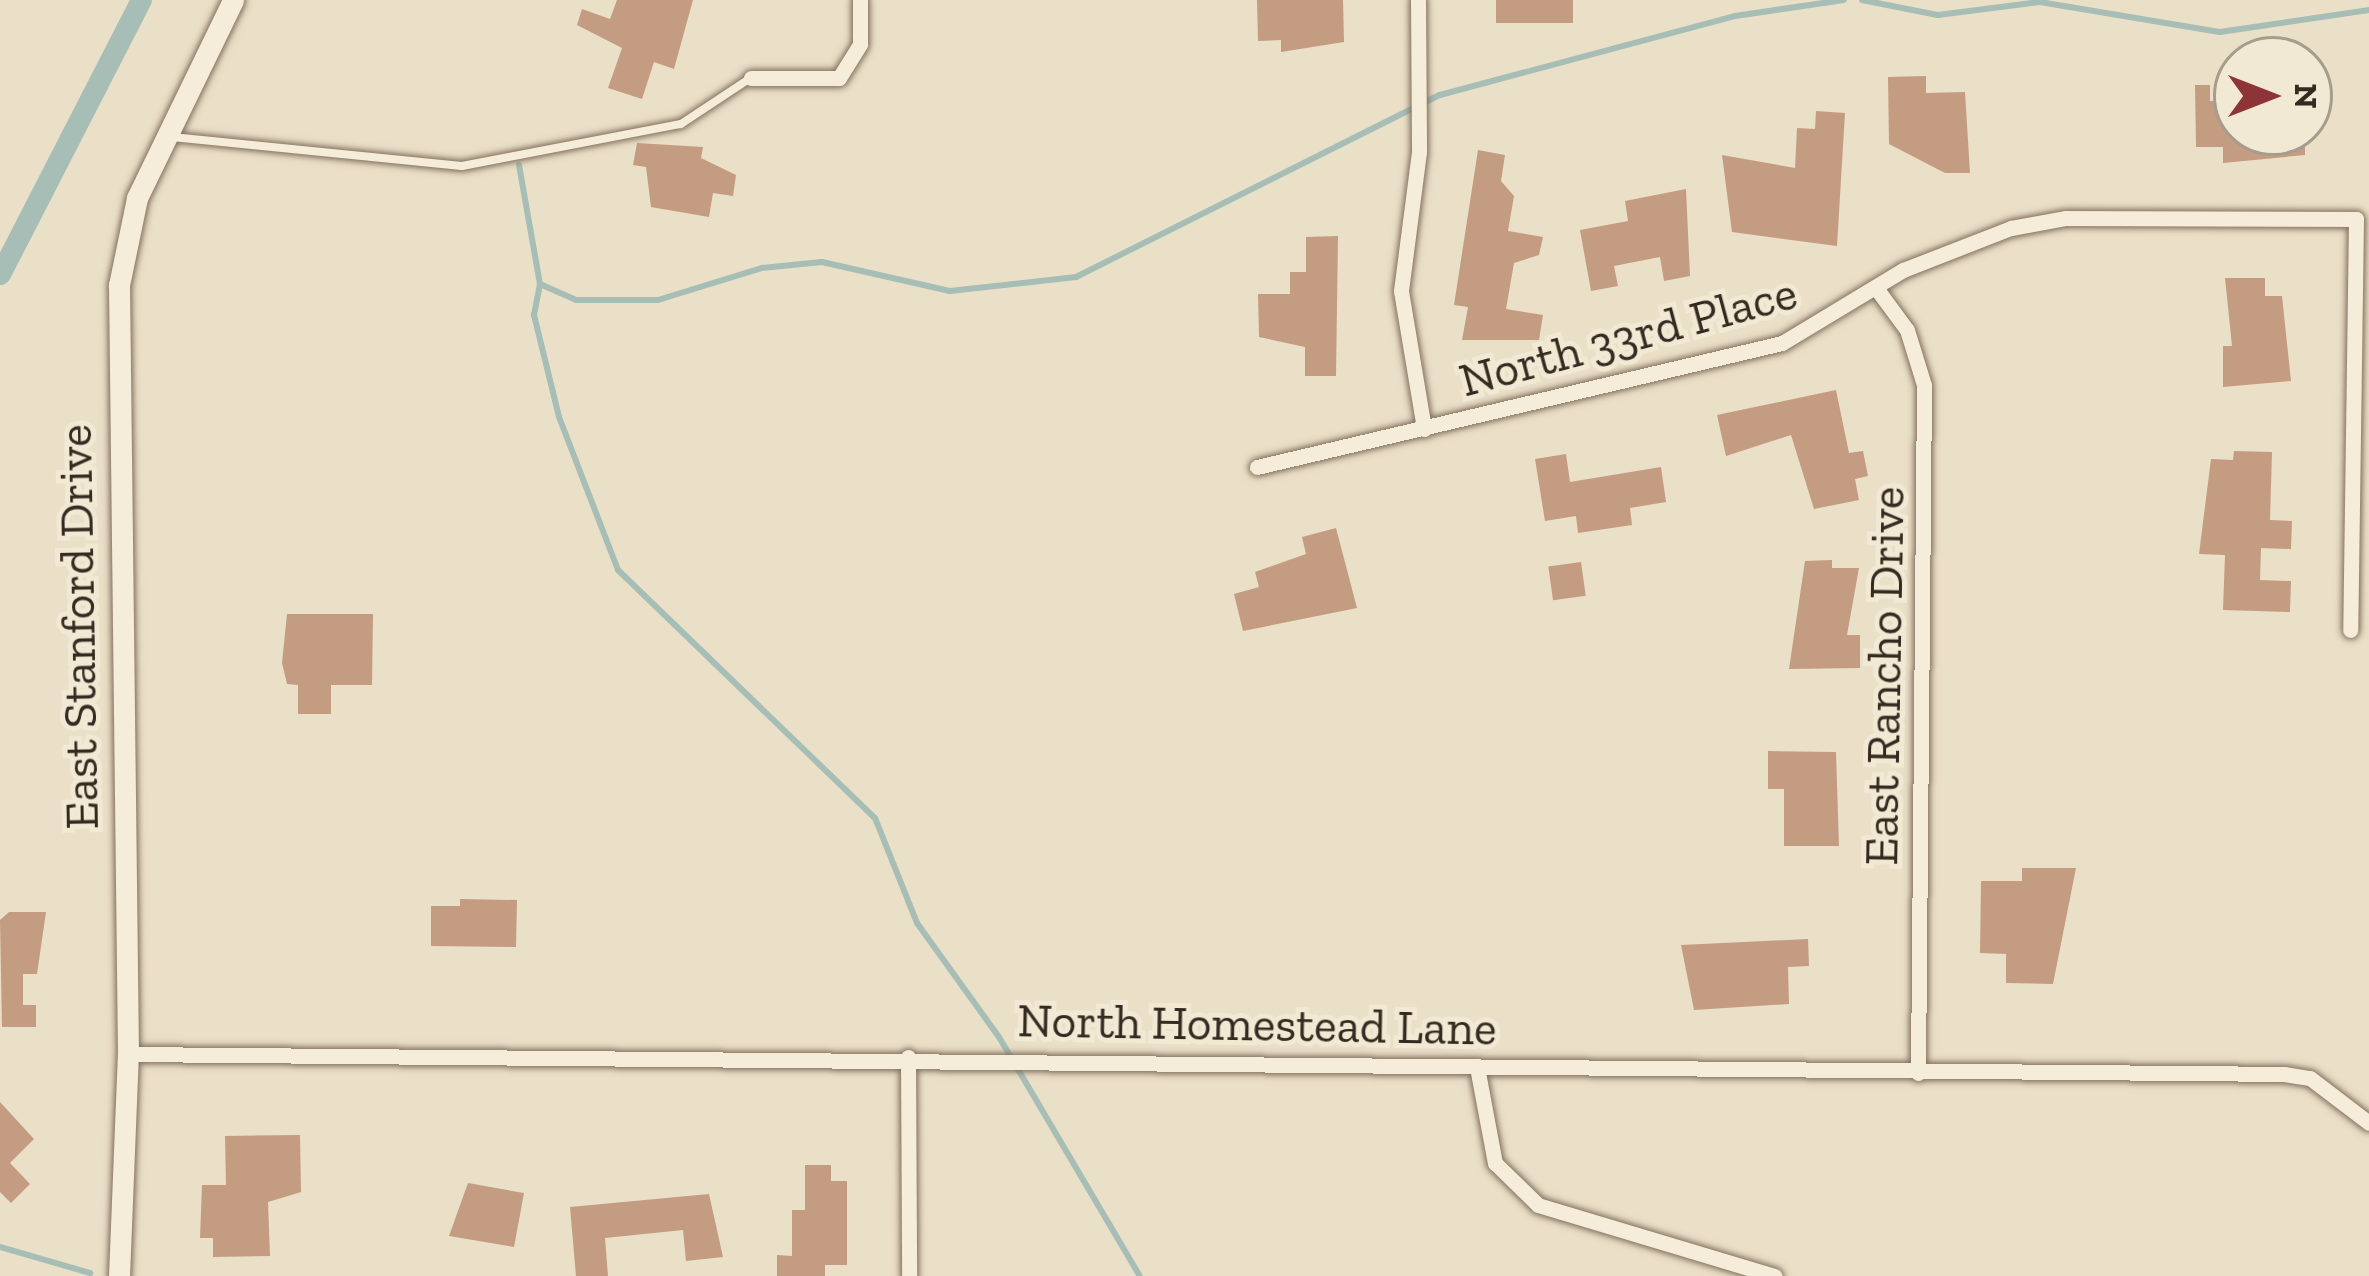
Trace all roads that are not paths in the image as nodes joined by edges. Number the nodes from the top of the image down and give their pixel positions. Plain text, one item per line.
1 (232, 0) edge
2 (860, 0) edge
3 (1418, 0) edge
4 (751, 78) joint
5 (165, 137) junction
6 (1880, 292) junction
7 (2361, 388) edge
8 (1424, 429) junction
9 (1257, 467) dead end
10 (2350, 630) dead end
11 (128, 1054) junction
12 (908, 1057) junction
13 (1477, 1067) junction
14 (1918, 1073) junction
15 (2369, 1123) edge
16 (119, 1276) edge
17 (909, 1276) edge
18 (1775, 1276) edge

1 - 5 street, East Stanford Drive
2 - 4 street
3 - 8 street
4 - 5 lane
5 - 11 street, East Stanford Drive
6 - 7 street, North 33rd Place
6 - 8 street, North 33rd Place
6 - 14 street, East Rancho Drive
7 - 10 street
8 - 9 street, North 33rd Place
11 - 12 street, North Homestead Lane
11 - 16 street, East Stanford Drive
12 - 13 street, North Homestead Lane
12 - 17 street
13 - 14 street, North Homestead Lane
13 - 18 street
14 - 15 street, North Homestead Lane

